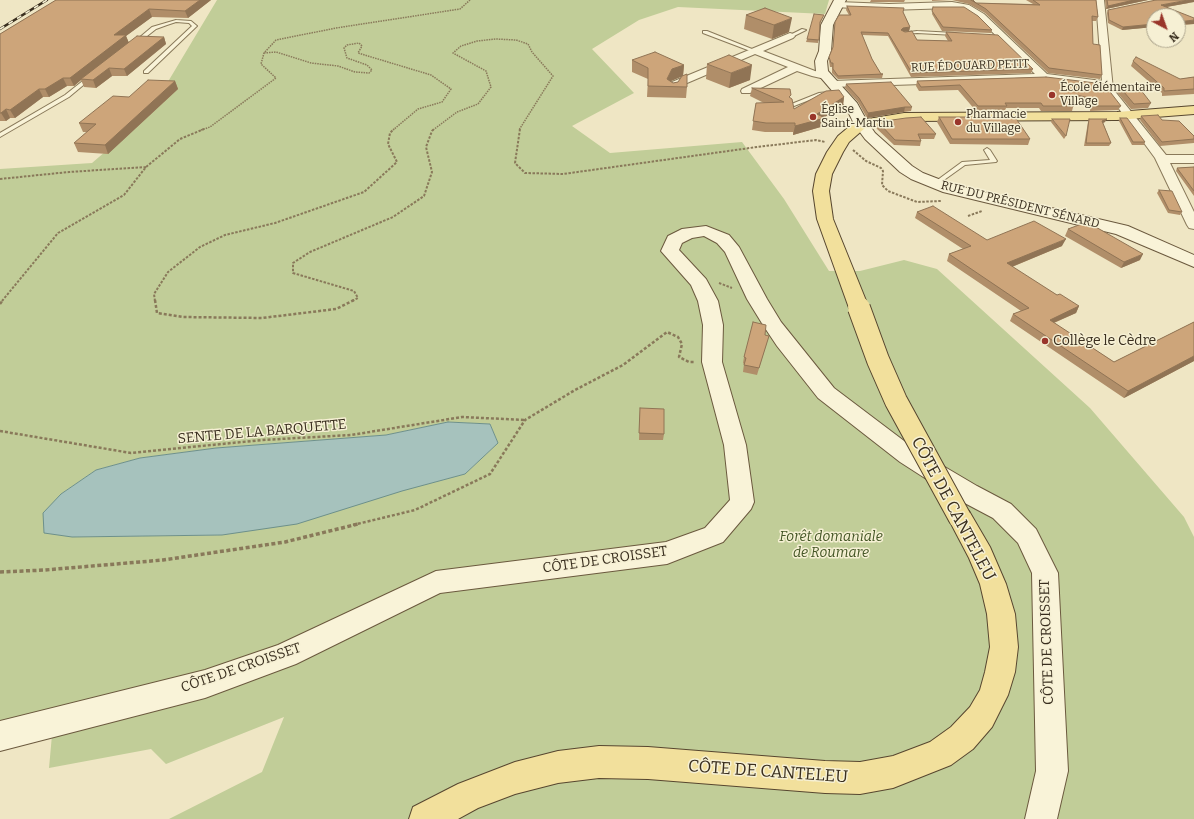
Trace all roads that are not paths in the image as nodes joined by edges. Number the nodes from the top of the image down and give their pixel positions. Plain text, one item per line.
1 (1100, 0) edge
2 (839, 2) edge
3 (919, 3) edge
4 (804, 30) dead end
5 (705, 32) dead end
6 (904, 33) edge
7 (964, 34) edge
8 (790, 36) joint
9 (129, 48) edge
10 (755, 51) junction
11 (797, 67) junction
12 (98, 72) edge
13 (146, 72) dead end
14 (1044, 77) junction
15 (829, 80) junction
16 (1108, 84) junction
17 (673, 90) edge
18 (746, 91) edge
19 (792, 105) edge
20 (1194, 110) edge
21 (1133, 120) junction
22 (861, 124) junction
23 (0, 135) edge
24 (987, 150) dead end
25 (1194, 159) edge
26 (1162, 160) junction
27 (935, 184) junction
28 (1194, 225) edge
29 (1194, 262) edge
30 (0, 736) edge
31 (425, 819) edge
32 (1041, 819) edge

1 - 16 street
2 - 3 street
2 - 15 street
3 - 14 street
4 - 8 lane
5 - 10 lane
6 - 7 lane
8 - 10 street
9 - 13 lane
10 - 11 street
10 - 17 street
11 - 15 street
11 - 18 street
12 - 23 lane
14 - 15 street, RUE ÉDOUARD PETIT
14 - 16 street, RUE ÉDOUARD PETIT
15 - 19 lane
15 - 22 street, RUE DU PRÉSIDENT SÉNARD
16 - 21 street
20 - 21 main road
21 - 22 main road
21 - 26 street
22 - 27 street, RUE DU PRÉSIDENT SÉNARD
22 - 31 main road, CÔTE DE CANTELEU, bridge
24 - 27 lane
25 - 26 street
26 - 28 street
27 - 29 street, RUE DU PRÉSIDENT SÉNARD
30 - 32 street, CÔTE DE CROISSET

